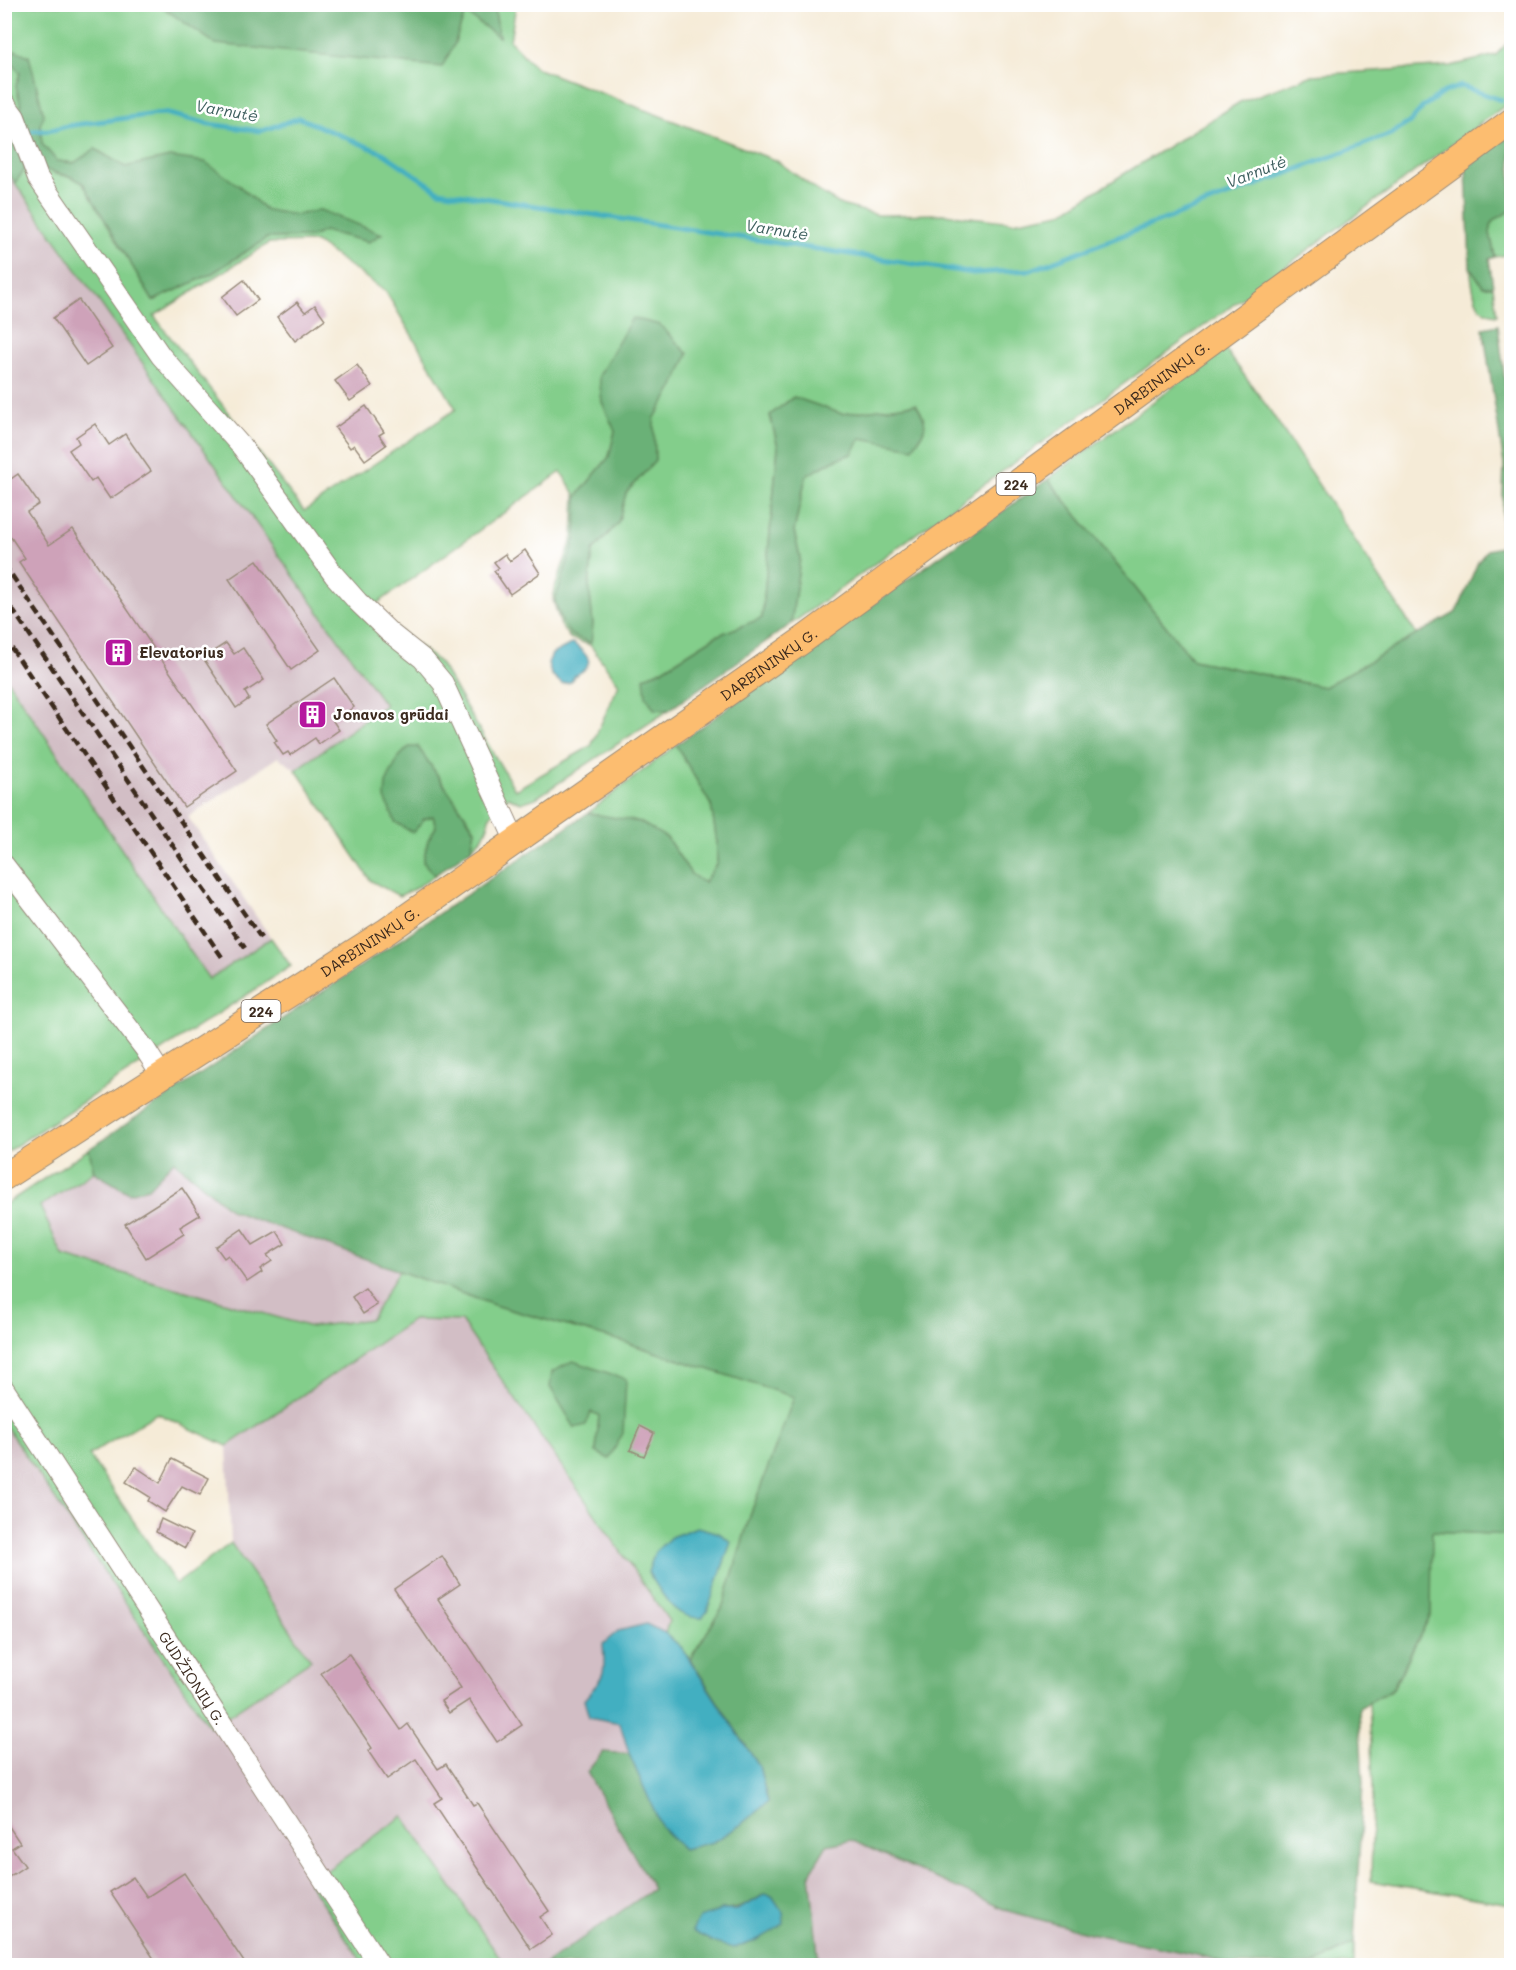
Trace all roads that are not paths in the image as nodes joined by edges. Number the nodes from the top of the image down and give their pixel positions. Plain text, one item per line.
1 (4, 102) edge
2 (1512, 121) edge
3 (516, 842) junction
4 (4, 865) edge
5 (161, 1074) junction
6 (4, 1177) edge
7 (4, 1389) edge
8 (380, 1965) edge

1 - 3 street
2 - 3 main road, DARBININKŲ G. / 224
3 - 5 main road, DARBININKŲ G. / 224
4 - 5 street
5 - 6 main road, DARBININKŲ G. / 224
7 - 8 street, GUDŽIONIŲ G.

